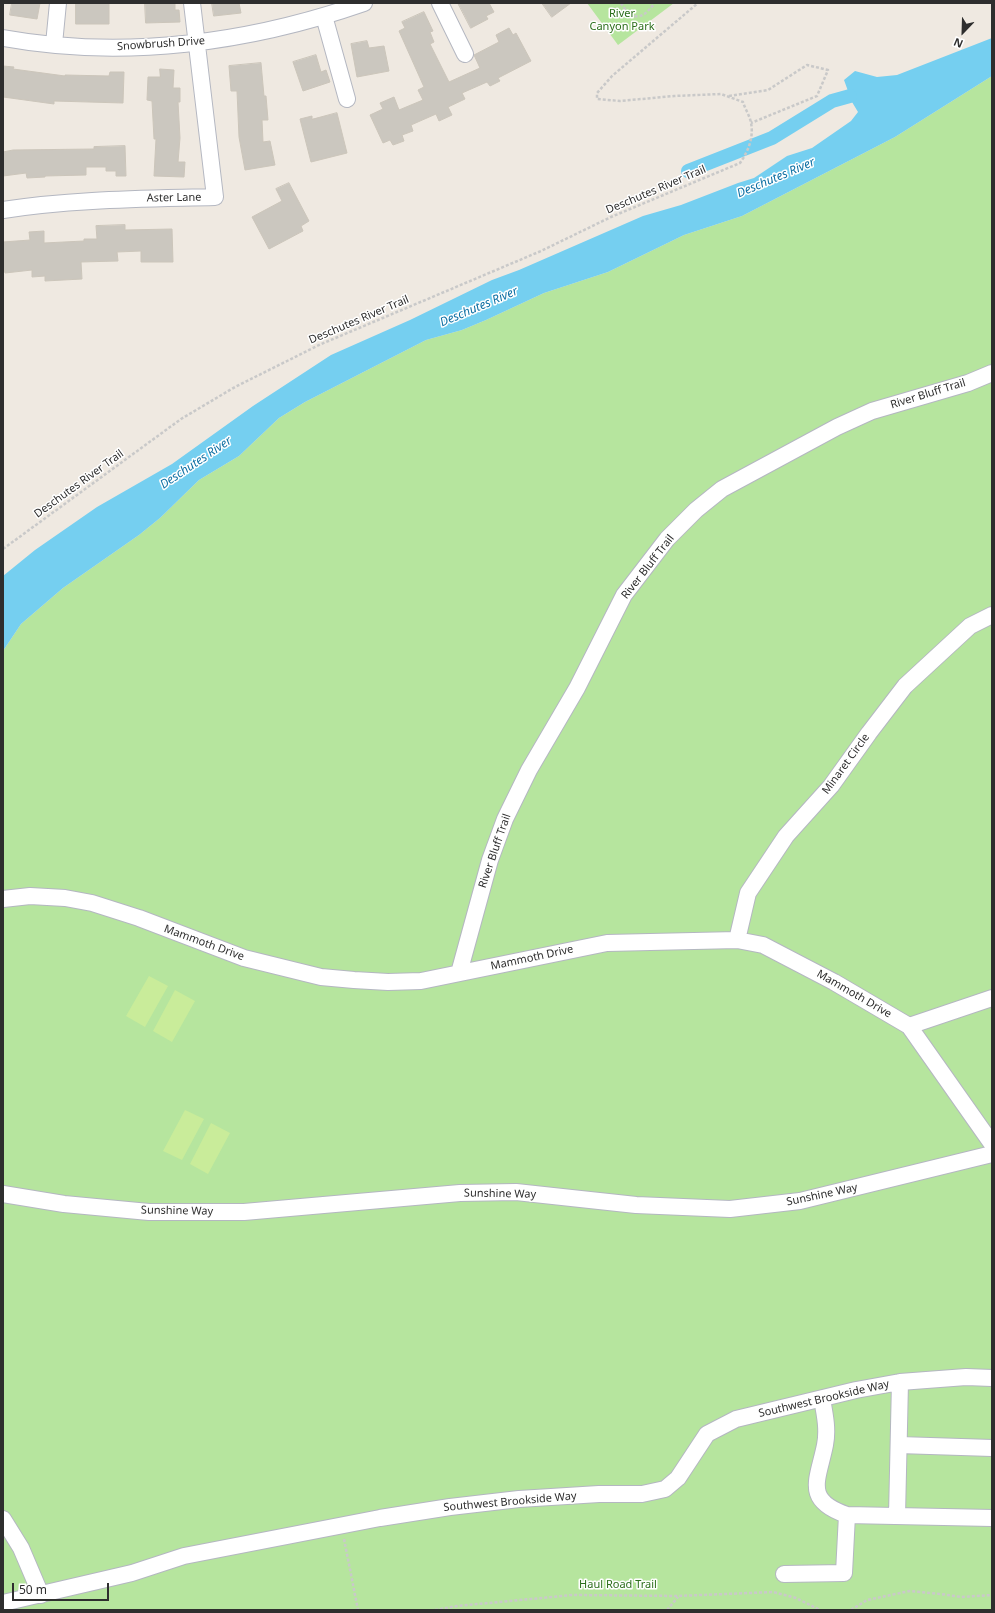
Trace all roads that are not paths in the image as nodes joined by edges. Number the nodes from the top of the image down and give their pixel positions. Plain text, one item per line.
1 (58, 3) edge
2 (192, 3) edge
3 (364, 3) edge
4 (440, 3) edge
5 (333, 10) edge
6 (3, 38) edge
7 (197, 43) junction
8 (54, 44) junction
9 (465, 54) dead end
10 (347, 100) dead end
11 (3, 210) edge
12 (992, 373) edge
13 (992, 615) edge
14 (3, 899) edge
15 (737, 940) junction
16 (459, 973) junction
17 (992, 998) edge
18 (909, 1026) junction
19 (992, 1144) edge
20 (992, 1154) edge
21 (3, 1194) edge
22 (992, 1378) edge
23 (900, 1382) junction
24 (822, 1399) junction
25 (899, 1445) junction
26 (992, 1448) edge
27 (847, 1515) junction
28 (897, 1516) junction
29 (992, 1518) edge
30 (3, 1519) edge
31 (784, 1574) dead end
32 (41, 1595) junction
33 (3, 1603) edge

1 - 8 street
2 - 7 street
3 - 5 street, Snowbrush Drive
4 - 9 street
5 - 7 street, Snowbrush Drive
5 - 10 street
6 - 8 street, Snowbrush Drive
7 - 8 street, Snowbrush Drive
7 - 11 street, Aster Lane
12 - 16 street, River Bluff Trail
13 - 15 street, Minaret Circle
14 - 16 street, Mammoth Drive
15 - 16 street, Mammoth Drive
15 - 18 street, Mammoth Drive
17 - 18 street
18 - 19 street, Mammoth Drive
20 - 21 street, Sunshine Way
22 - 23 street, Southwest Brookside Way
23 - 24 street, Southwest Brookside Way
23 - 25 street
24 - 27 street
24 - 32 street, Southwest Brookside Way
25 - 26 street
25 - 28 street
27 - 28 street
27 - 31 street
28 - 29 street
30 - 32 street
32 - 33 street, Southwest Brookside Way

